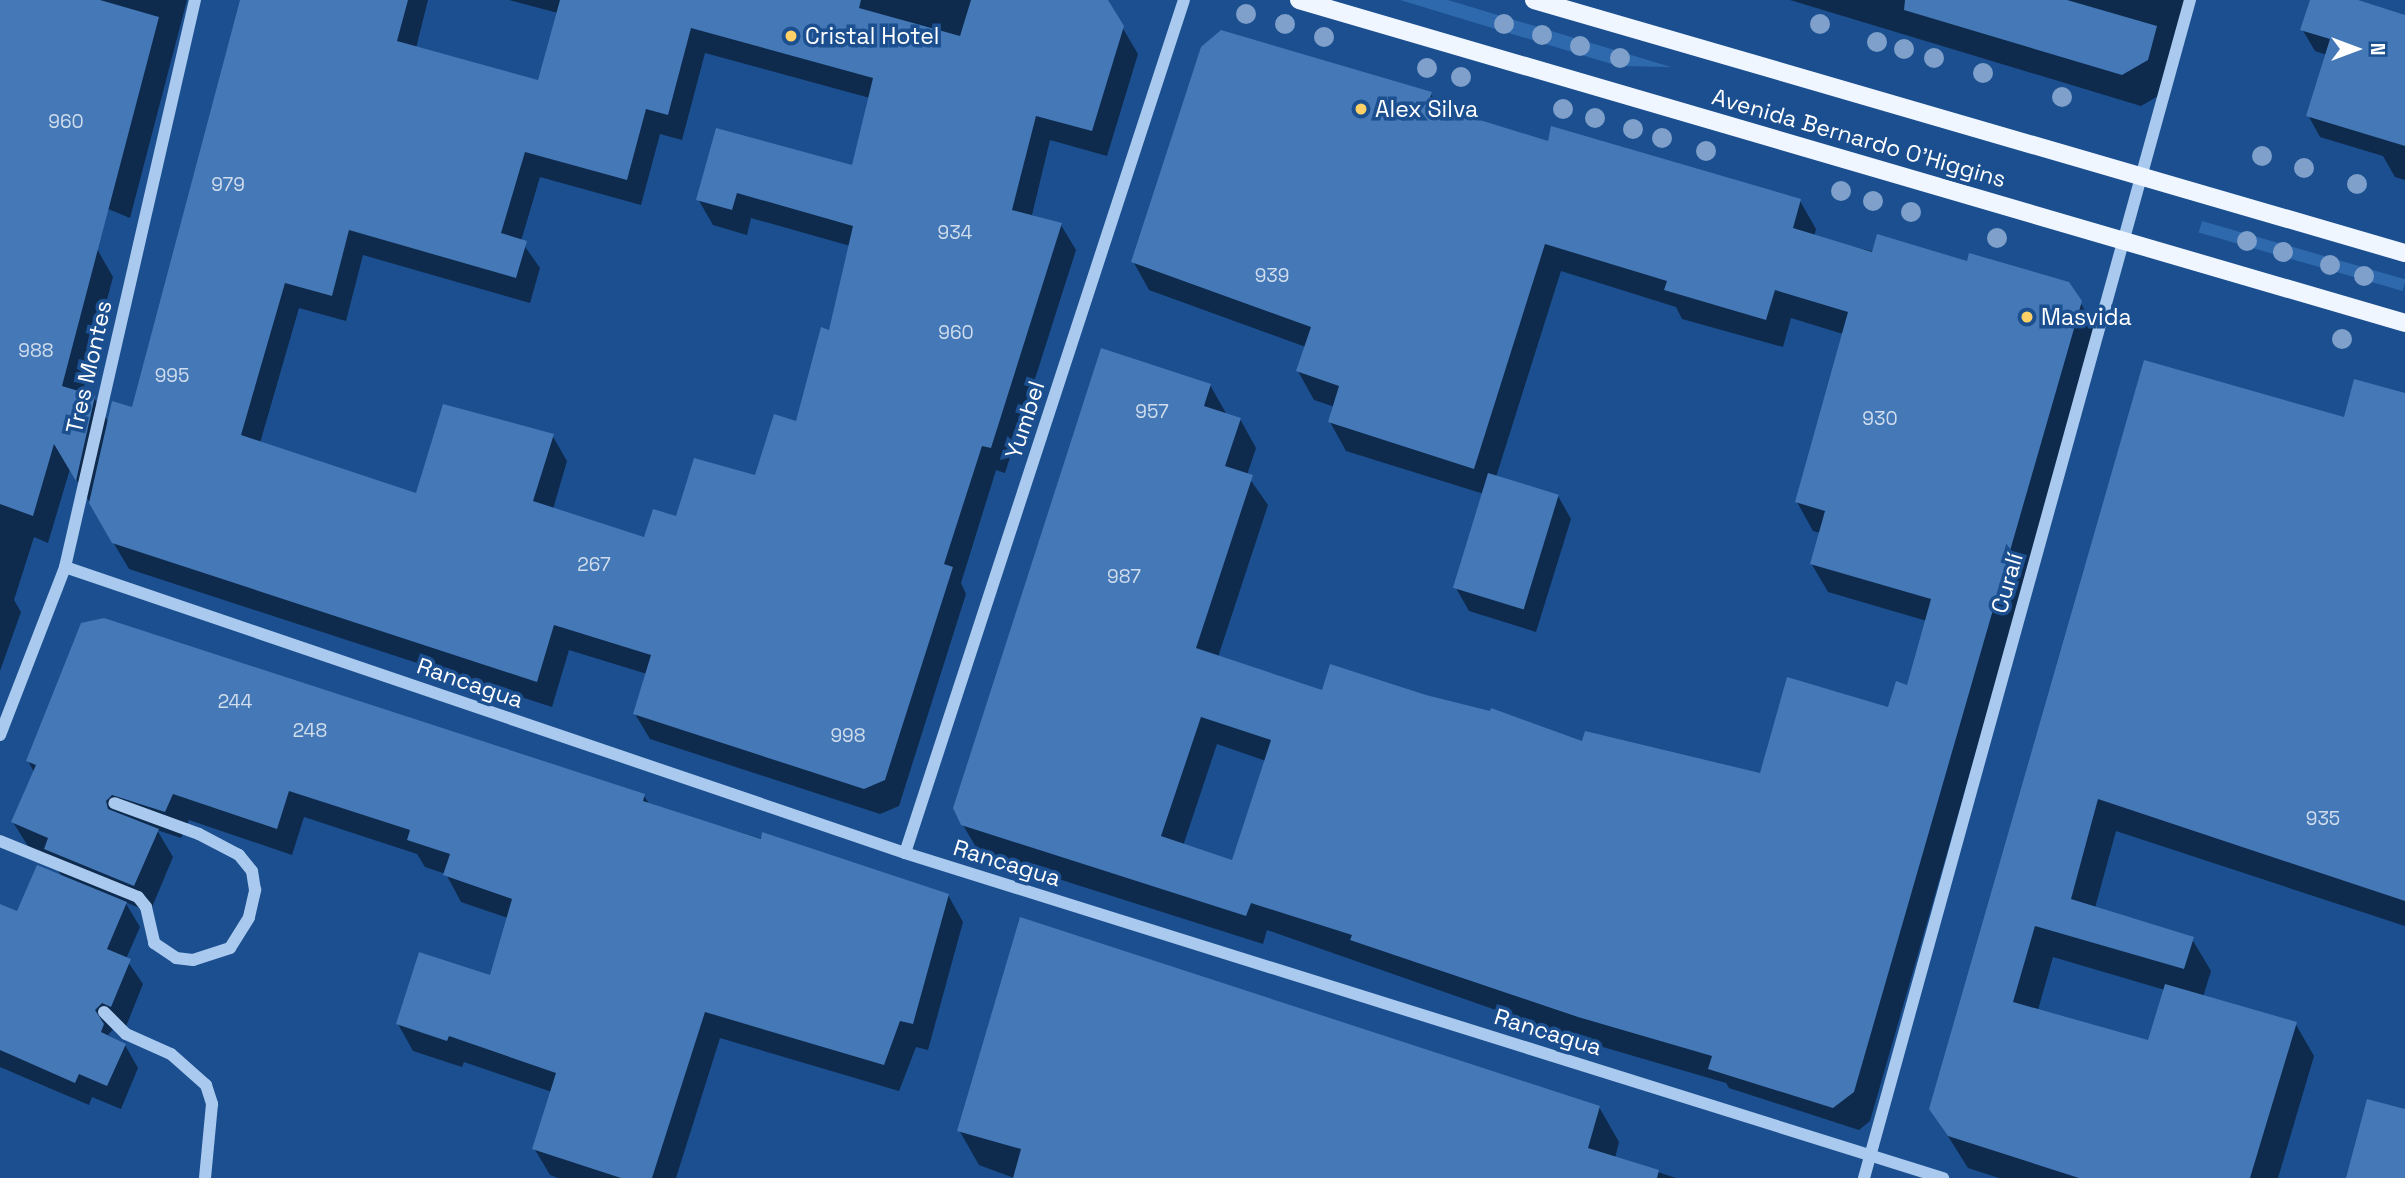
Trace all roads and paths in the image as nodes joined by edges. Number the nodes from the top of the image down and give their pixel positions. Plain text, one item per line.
1 (195, 0) edge
2 (1184, 0) edge
3 (1299, 0) edge
4 (1534, 0) edge
5 (2190, 0) edge
6 (2142, 177) junction
7 (2123, 241) junction
8 (2405, 253) edge
9 (2405, 323) edge
10 (65, 567) junction
11 (0, 735) edge
12 (114, 803) dead end
13 (0, 841) edge
14 (905, 853) junction
15 (104, 1012) dead end
16 (1870, 1154) junction
17 (205, 1178) edge
18 (1864, 1178) edge
19 (1943, 1178) edge

1 - 10 street, Tres Montes
2 - 14 street, Yumbel
3 - 7 main road, Avenida Bernardo O'Higgins
4 - 6 main road, Avenida Bernardo O'Higgins
5 - 6 street, Curalí
6 - 7 street, Curalí
6 - 8 main road, Avenida Bernardo O'Higgins
7 - 9 main road, Avenida Bernardo O'Higgins
7 - 16 street, Curalí
10 - 11 street, Tres Montes
10 - 14 street, Rancagua
12 - 13 street
14 - 16 street, Rancagua
15 - 17 street
16 - 18 street, Curalí
16 - 19 street, Rancagua

